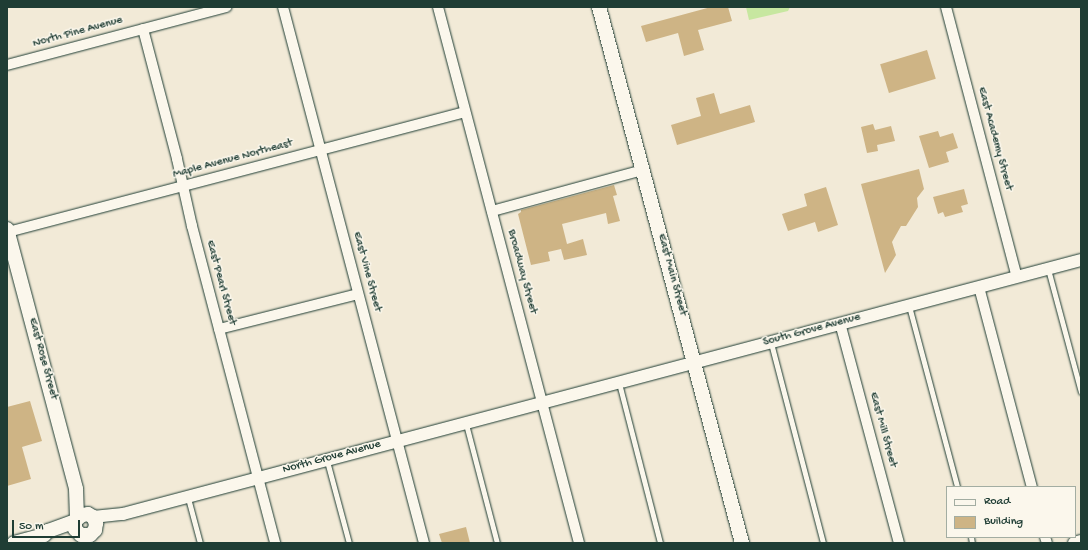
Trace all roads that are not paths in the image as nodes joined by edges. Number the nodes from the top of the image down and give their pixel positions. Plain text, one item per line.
1 (226, 7) edge
2 (283, 7) edge
3 (438, 7) edge
4 (599, 7) edge
5 (946, 7) edge
6 (143, 29) junction
7 (7, 65) edge
8 (465, 112) junction
9 (320, 150) junction
10 (643, 170) junction
11 (182, 186) junction
12 (492, 211) junction
13 (8, 231) edge
14 (1081, 260) edge
15 (1048, 269) junction
16 (1017, 277) junction
17 (979, 287) junction
18 (358, 294) junction
19 (909, 305) junction
20 (840, 323) junction
21 (219, 329) junction
22 (771, 342) junction
23 (694, 362) junction
24 (618, 382) junction
25 (1081, 392) edge
26 (542, 402) junction
27 (466, 423) junction
28 (397, 441) junction
29 (326, 460) junction
30 (258, 478) junction
31 (957, 486) edge
32 (1032, 486) edge
33 (188, 496) junction
34 (86, 528) edge
35 (1081, 541) edge
36 (18, 543) edge
37 (200, 543) edge
38 (275, 543) edge
39 (349, 543) edge
40 (424, 543) edge
41 (497, 543) edge
42 (580, 543) edge
43 (660, 543) edge
44 (742, 543) edge
45 (823, 543) edge
46 (899, 543) edge
47 (1074, 543) edge

1 - 6 street, North Pine Avenue
2 - 9 street, East Vine Street
3 - 8 street, Broadway Street
4 - 10 main road, East Main Street
5 - 16 street, East Academy Street
6 - 7 street, North Pine Avenue
6 - 11 street, East Pearl Street
8 - 9 street, Maple Avenue Northeast
8 - 12 street, Broadway Street
9 - 11 street, Maple Avenue Northeast
9 - 18 street, East Vine Street
10 - 12 street
10 - 23 main road, East Main Street
11 - 13 street, Maple Avenue Northeast
11 - 21 street, East Pearl Street
12 - 26 street, Broadway Street
13 - 34 main road, East Rose Street
14 - 15 street, South Grove Avenue
15 - 16 street, South Grove Avenue
15 - 25 lane
16 - 17 street, South Grove Avenue
17 - 19 street, South Grove Avenue
17 - 32 street
18 - 21 street
18 - 28 street, East Vine Street
19 - 20 street, South Grove Avenue
19 - 31 lane
20 - 22 street, South Grove Avenue
20 - 46 street, East Mill Street
21 - 30 street, East Pearl Street
22 - 23 street, South Grove Avenue
22 - 45 lane
23 - 24 street, South Grove Avenue
23 - 44 main road, East Main Street
24 - 26 street, South Grove Avenue
24 - 43 lane
26 - 27 street, North Grove Avenue
26 - 42 street, Broadway Street
27 - 28 street, North Grove Avenue
27 - 41 lane
28 - 29 street, North Grove Avenue
28 - 40 street, East Vine Street
29 - 30 street, North Grove Avenue
29 - 39 lane
30 - 33 street, North Grove Avenue
30 - 38 street, East Pearl Street
33 - 34 street, North Grove Avenue
33 - 37 lane
34 - 36 main road, North Grove Avenue
35 - 47 street

